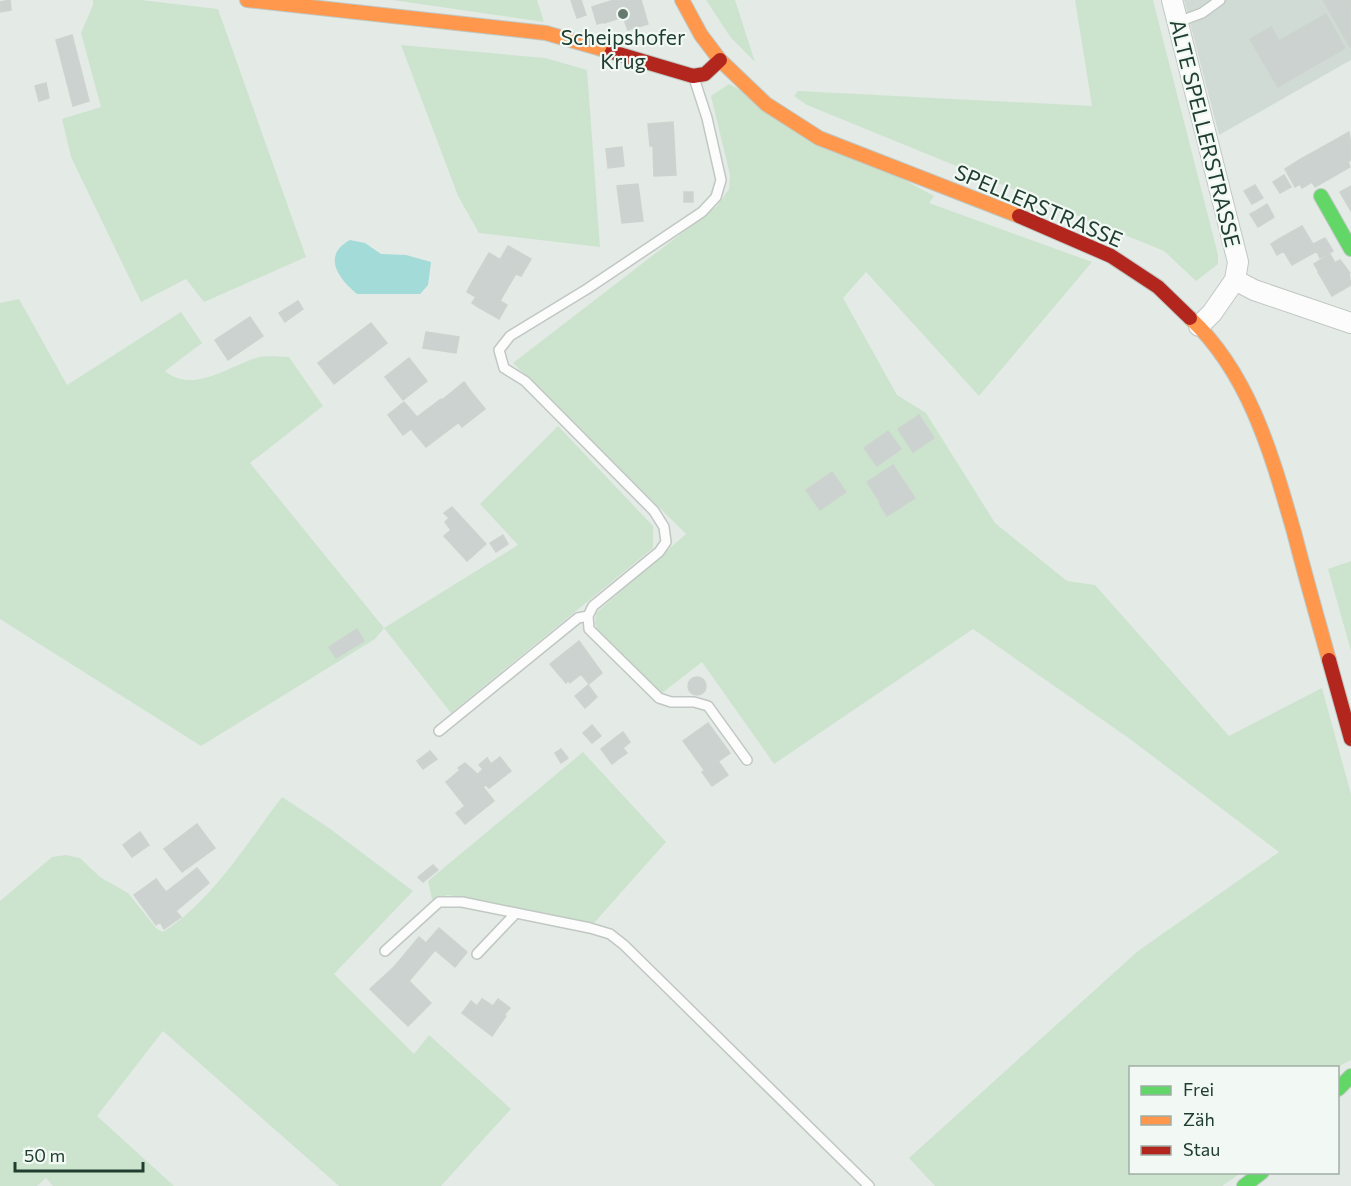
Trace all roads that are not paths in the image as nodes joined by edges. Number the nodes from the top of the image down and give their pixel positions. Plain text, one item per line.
1 (247, 0) edge
2 (682, 0) edge
3 (1172, 0) edge
4 (1220, 0) edge
5 (1178, 22) junction
6 (720, 60) junction
7 (693, 76) junction
8 (1321, 196) dead end
9 (1351, 249) edge
10 (1235, 280) junction
11 (1351, 323) edge
12 (1199, 326) junction
13 (588, 616) junction
14 (439, 731) dead end
15 (1351, 739) edge
16 (747, 760) dead end
17 (516, 913) junction
18 (385, 951) dead end
19 (477, 954) dead end
20 (1351, 1076) edge
21 (1339, 1088) edge
22 (1261, 1174) edge
23 (869, 1186) edge
24 (1244, 1186) edge

1 - 7 street
2 - 6 street, SPELLERSTRASSE
3 - 5 street, ALTE SPELLERSTRASSE
4 - 5 lane
5 - 10 street, ALTE SPELLERSTRASSE
6 - 7 street
6 - 12 street, SPELLERSTRASSE
7 - 13 lane
8 - 9 street
10 - 11 street
10 - 12 street
12 - 15 street, SPELLERSTRASSE
13 - 14 lane
13 - 16 lane
17 - 18 lane
17 - 19 lane
17 - 23 lane
20 - 21 street
22 - 24 street

